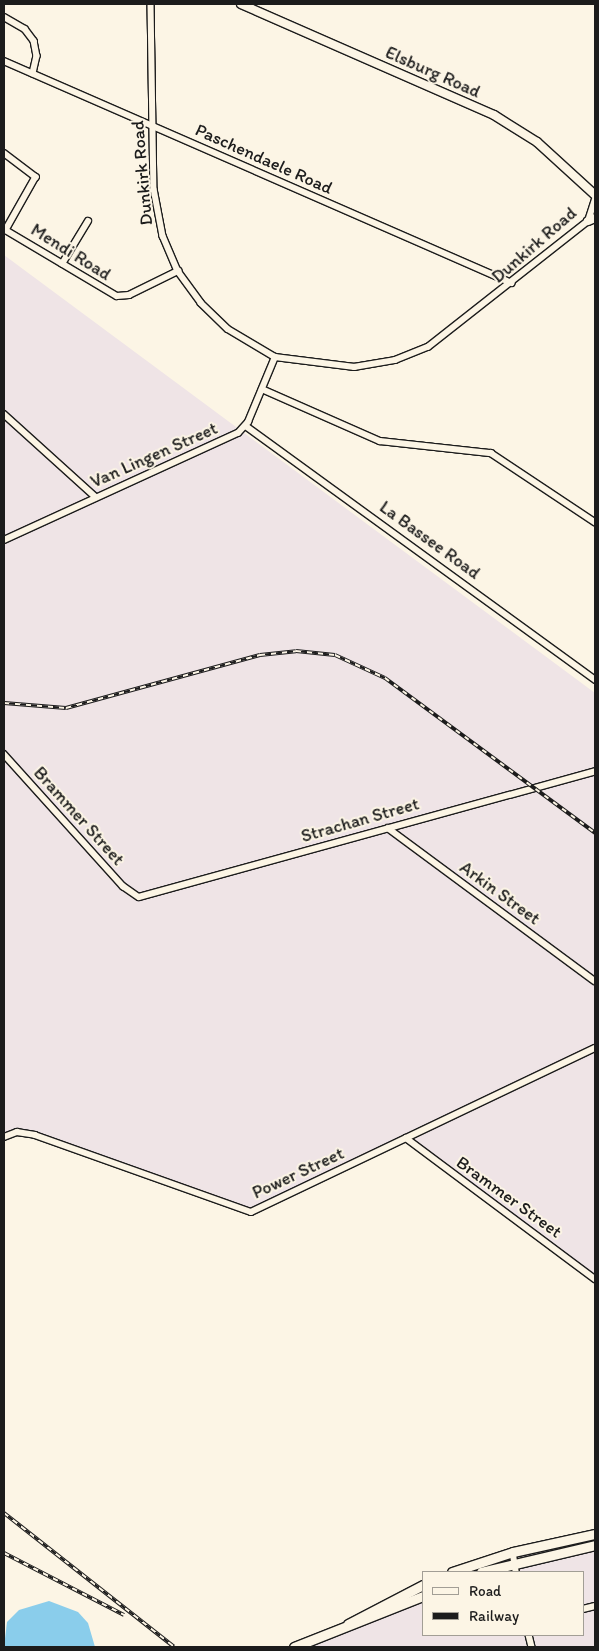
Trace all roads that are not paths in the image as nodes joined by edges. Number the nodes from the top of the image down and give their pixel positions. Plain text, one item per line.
1 (151, 4) edge
2 (241, 4) edge
3 (4, 17) edge
4 (4, 61) edge
5 (33, 74) junction
6 (152, 127) junction
7 (4, 153) edge
8 (595, 194) edge
9 (595, 200) edge
10 (592, 219) edge
11 (88, 220) dead end
12 (5, 229) edge
13 (62, 264) junction
14 (178, 271) junction
15 (512, 283) junction
16 (275, 357) junction
17 (262, 389) junction
18 (4, 414) edge
19 (246, 426) junction
20 (96, 497) junction
21 (595, 522) edge
22 (4, 540) edge
23 (595, 680) edge
24 (4, 754) edge
25 (595, 770) edge
26 (388, 828) junction
27 (134, 896) joint
28 (595, 981) edge
29 (595, 1048) edge
30 (4, 1137) edge
31 (406, 1138) junction
32 (595, 1279) edge
33 (595, 1534) edge
34 (595, 1545) edge
35 (513, 1552) junction
36 (514, 1562) junction
37 (455, 1571) edge
38 (484, 1571) edge
39 (516, 1571) edge
40 (422, 1586) edge
41 (422, 1596) edge
42 (348, 1624) junction
43 (294, 1647) edge

1 - 6 street, Dunkirk Road
2 - 8 main road, Elsburg Road
3 - 5 street
4 - 5 street, Paschendaele Road
5 - 6 street, Paschendaele Road
6 - 14 street, Dunkirk Road
6 - 15 street, Paschendaele Road
7 - 12 street
9 - 10 street, Dunkirk Road
10 - 15 street, Dunkirk Road
11 - 13 street
12 - 13 street, Mendi Road
13 - 14 street, Mendi Road
14 - 16 street, Dunkirk Road
15 - 16 street, Dunkirk Road
16 - 17 street
17 - 19 street
17 - 21 street
18 - 20 street
19 - 20 street, Van Lingen Street
19 - 23 street, La Bassee Road
20 - 22 street, Van Lingen Street
24 - 27 street, Brammer Street
25 - 26 street, Strachan Street
26 - 27 street, Strachan Street
26 - 28 street, Arkin Street
29 - 31 street, Power Street
30 - 31 street, Power Street
31 - 32 street, Brammer Street
33 - 35 main road
34 - 36 main road
35 - 36 street
35 - 37 main road
36 - 38 main road
36 - 39 street
40 - 42 main road
41 - 42 main road
42 - 43 main road

